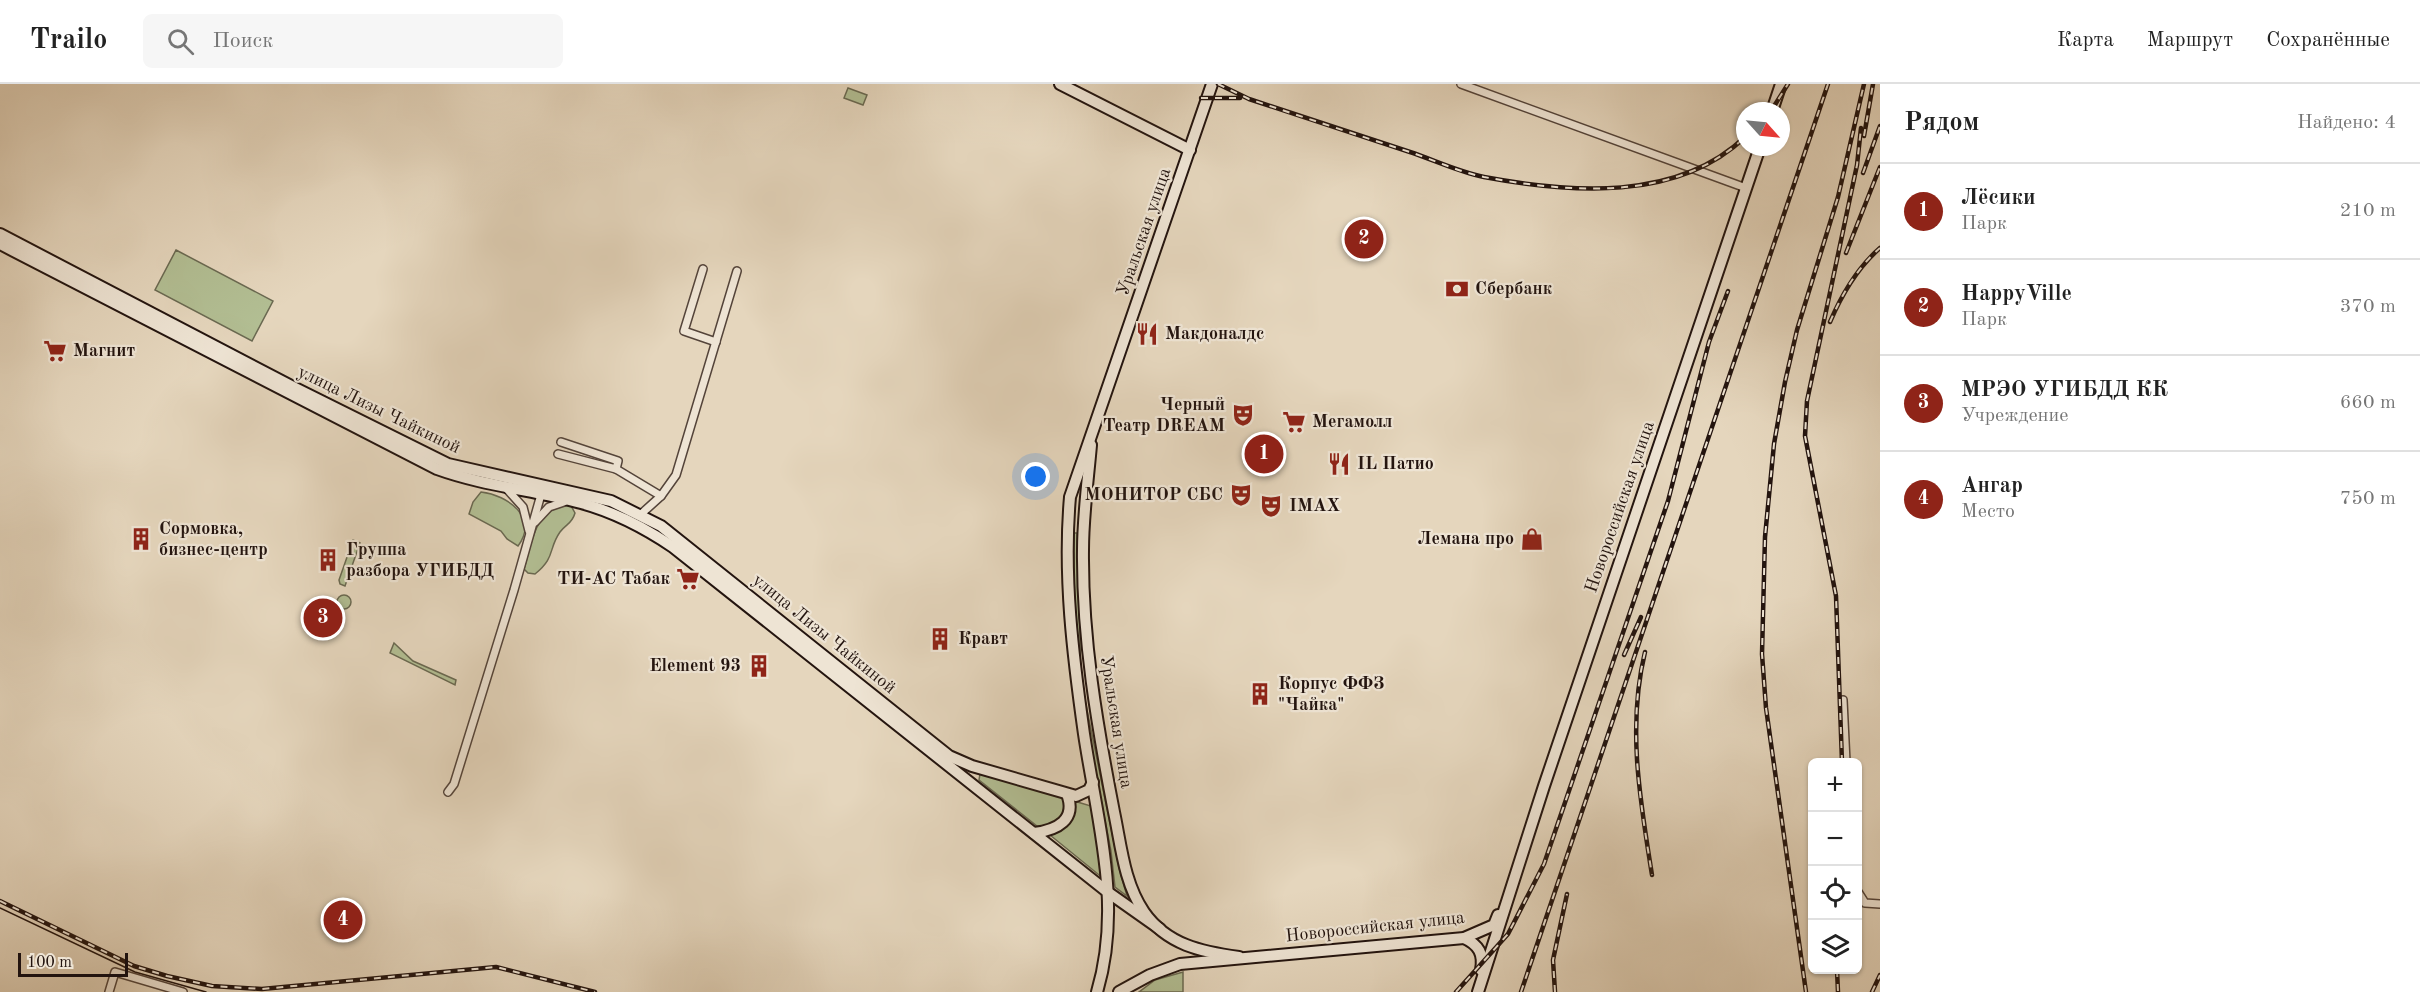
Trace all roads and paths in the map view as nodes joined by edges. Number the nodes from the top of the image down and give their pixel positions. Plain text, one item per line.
1 (1060, 84) edge
2 (1212, 84) edge
3 (1461, 84) edge
4 (1781, 84) edge
5 (1775, 102) edge
6 (1190, 150) junction
7 (1757, 156) edge
8 (1746, 188) junction
9 (0, 234) edge
10 (0, 244) edge
11 (28, 254) junction
12 (703, 269) dead end
13 (737, 272) dead end
14 (716, 342) junction
15 (207, 347) junction
16 (1093, 424) junction
17 (561, 442) dead end
18 (558, 453) dead end
19 (616, 469) junction
20 (506, 487) junction
21 (542, 490) junction
22 (661, 496) junction
23 (579, 502) junction
24 (1084, 514) junction
25 (640, 515) junction
26 (530, 536) junction
27 (1066, 537) junction
28 (1090, 675) junction
29 (1844, 700) dead end
30 (1080, 704) junction
31 (941, 754) junction
32 (1846, 758) edge
33 (1093, 782) junction
34 (448, 792) dead end
35 (1067, 794) junction
36 (1034, 833) junction
37 (1515, 877) junction
38 (1109, 893) junction
39 (1862, 899) edge
40 (1880, 904) edge
41 (1160, 929) junction
42 (1464, 938) junction
43 (1239, 957) junction
44 (1099, 987) edge
45 (1121, 991) edge
46 (110, 992) edge
47 (183, 992) edge
48 (1478, 992) edge

1 - 6 main road
2 - 6 main road, Уральская улица
3 - 8 street
4 - 5 main road
6 - 16 main road, Уральская улица
7 - 8 main road, Новороссийская улица
8 - 37 main road, Новороссийская улица
9 - 11 main road, улица Лизы Чайкиной
10 - 11 main road, улица Лизы Чайкиной
11 - 15 main road, улица Лизы Чайкиной
12 - 14 street
13 - 14 street
14 - 22 street
15 - 20 main road, улица Лизы Чайкиной
15 - 21 main road, улица Лизы Чайкиной
16 - 24 main road, Уральская улица
16 - 27 main road, Уральская улица
17 - 19 street
18 - 19 street
19 - 22 street
20 - 21 main road, улица Лизы Чайкиной
20 - 26 street
21 - 23 main road, улица Лизы Чайкиной
21 - 25 main road, улица Лизы Чайкиной
21 - 26 street
22 - 25 street
23 - 26 street
23 - 31 main road, улица Лизы Чайкиной
24 - 27 main road
24 - 28 main road, Уральская улица
25 - 31 main road, улица Лизы Чайкиной
26 - 34 street
27 - 30 main road, Уральская улица
28 - 30 main road
28 - 41 main road, Уральская улица
29 - 32 street
30 - 33 main road, Уральская улица
31 - 35 main road
31 - 36 main road
33 - 35 main road
33 - 38 main road, Уральская улица
35 - 36 main road
36 - 38 main road
37 - 42 main road, Новороссийская улица
37 - 48 main road, Новороссийская улица
38 - 41 main road
38 - 44 main road, Уральская улица
39 - 40 street
41 - 43 main road, Уральская улица
42 - 43 main road, Новороссийская улица
42 - 48 main road
43 - 45 main road, Новороссийская улица
44 - 45 main road
46 - 47 street

